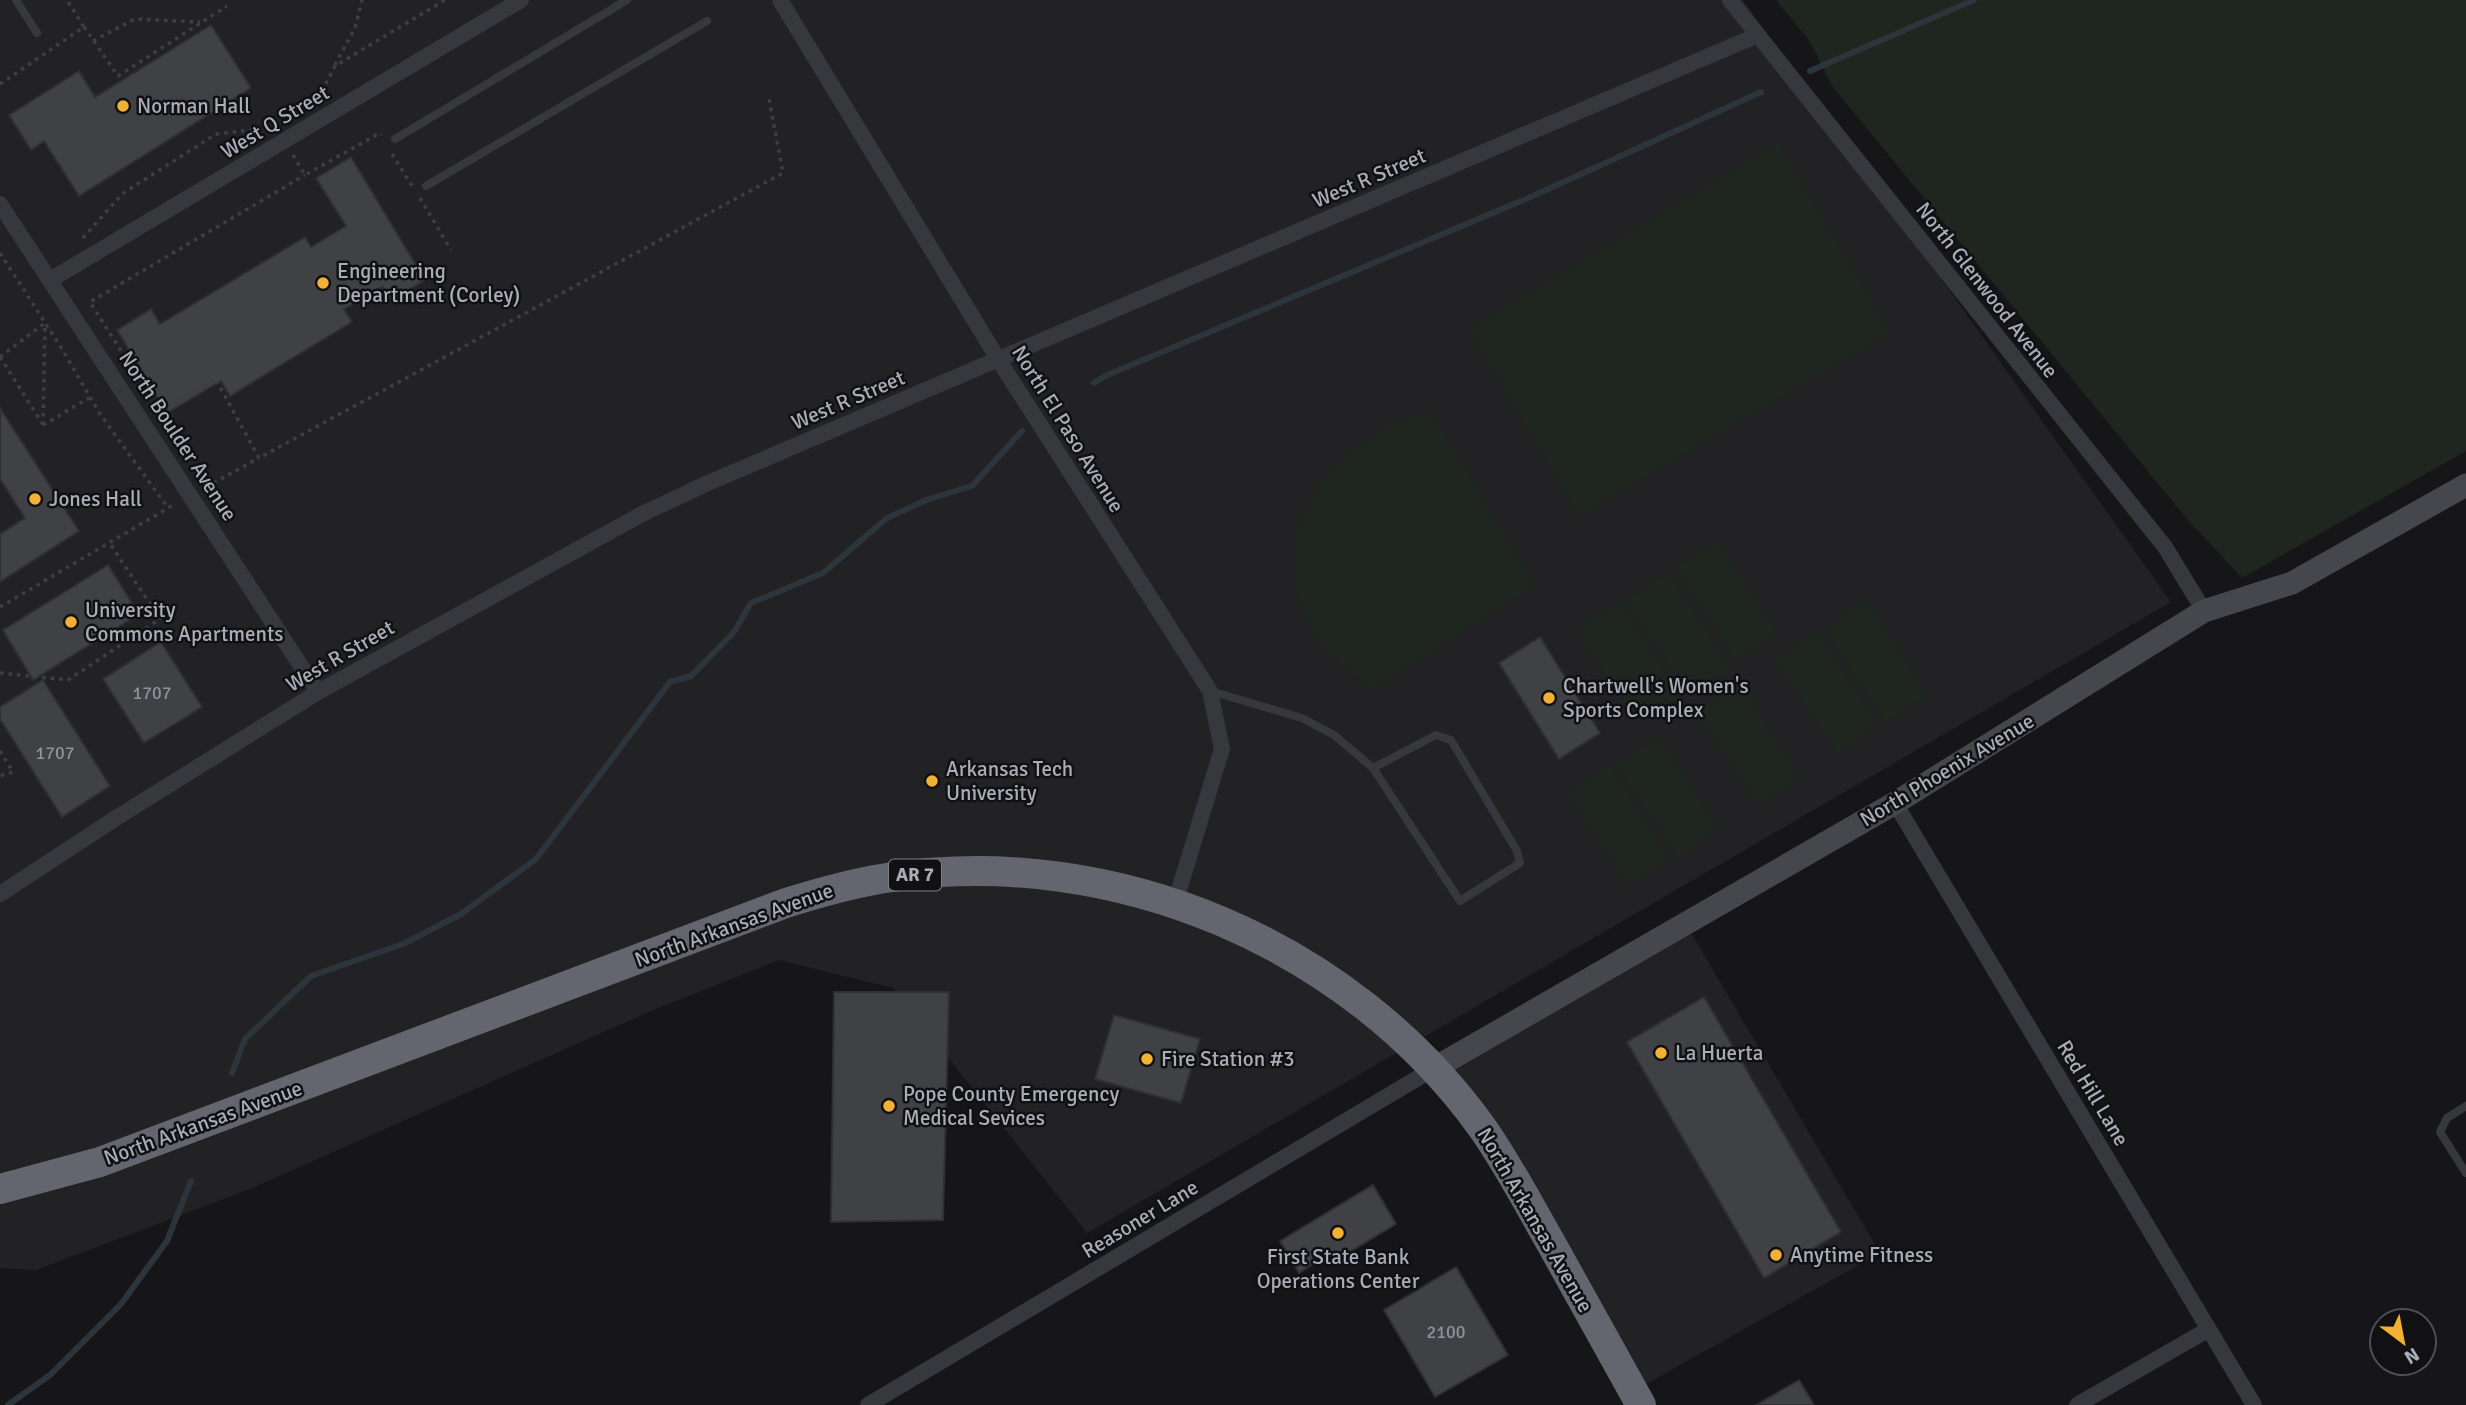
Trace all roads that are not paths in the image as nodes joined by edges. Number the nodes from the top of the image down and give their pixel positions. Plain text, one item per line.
1 (16, 0) edge
2 (521, 0) edge
3 (627, 0) edge
4 (780, 0) edge
5 (1730, 0) edge
6 (707, 22) dead end
7 (37, 33) dead end
8 (1758, 34) junction
9 (394, 139) dead end
10 (426, 186) dead end
11 (0, 204) edge
12 (50, 280) junction
13 (998, 359) junction
14 (2466, 485) edge
15 (2204, 611) junction
16 (1210, 691) junction
17 (318, 692) junction
18 (1373, 768) junction
19 (1895, 803) junction
20 (0, 894) edge
21 (1175, 903) junction
22 (1433, 1069) junction
23 (2466, 1106) edge
24 (2466, 1173) edge
25 (0, 1189) edge
26 (2209, 1329) junction
27 (868, 1405) edge
28 (1641, 1405) edge
29 (2077, 1405) edge
30 (2254, 1405) edge

1 - 7 lane
2 - 12 street, West Q Street
3 - 9 lane
4 - 13 street, North El Paso Avenue
5 - 8 street, North Glenwood Avenue
6 - 10 lane
8 - 13 street, West R Street
8 - 15 street, North Glenwood Avenue
11 - 12 street, North Boulder Avenue
12 - 17 street, North Boulder Avenue
13 - 16 street, North El Paso Avenue
13 - 17 street, West R Street
14 - 15 street, North Phoenix Avenue
15 - 19 street, North Phoenix Avenue
16 - 18 lane
16 - 21 street, North El Paso Avenue
17 - 20 street, West R Street
18 - 18 lane
19 - 22 street, North Phoenix Avenue
19 - 26 street, Red Hill Lane
21 - 22 highway, North Arkansas Avenue / AR 7
21 - 25 highway, North Arkansas Avenue / AR 7
22 - 27 street, Reasoner Lane
22 - 28 highway, North Arkansas Avenue / AR 7
23 - 24 lane
26 - 29 street
26 - 30 street, Red Hill Lane

